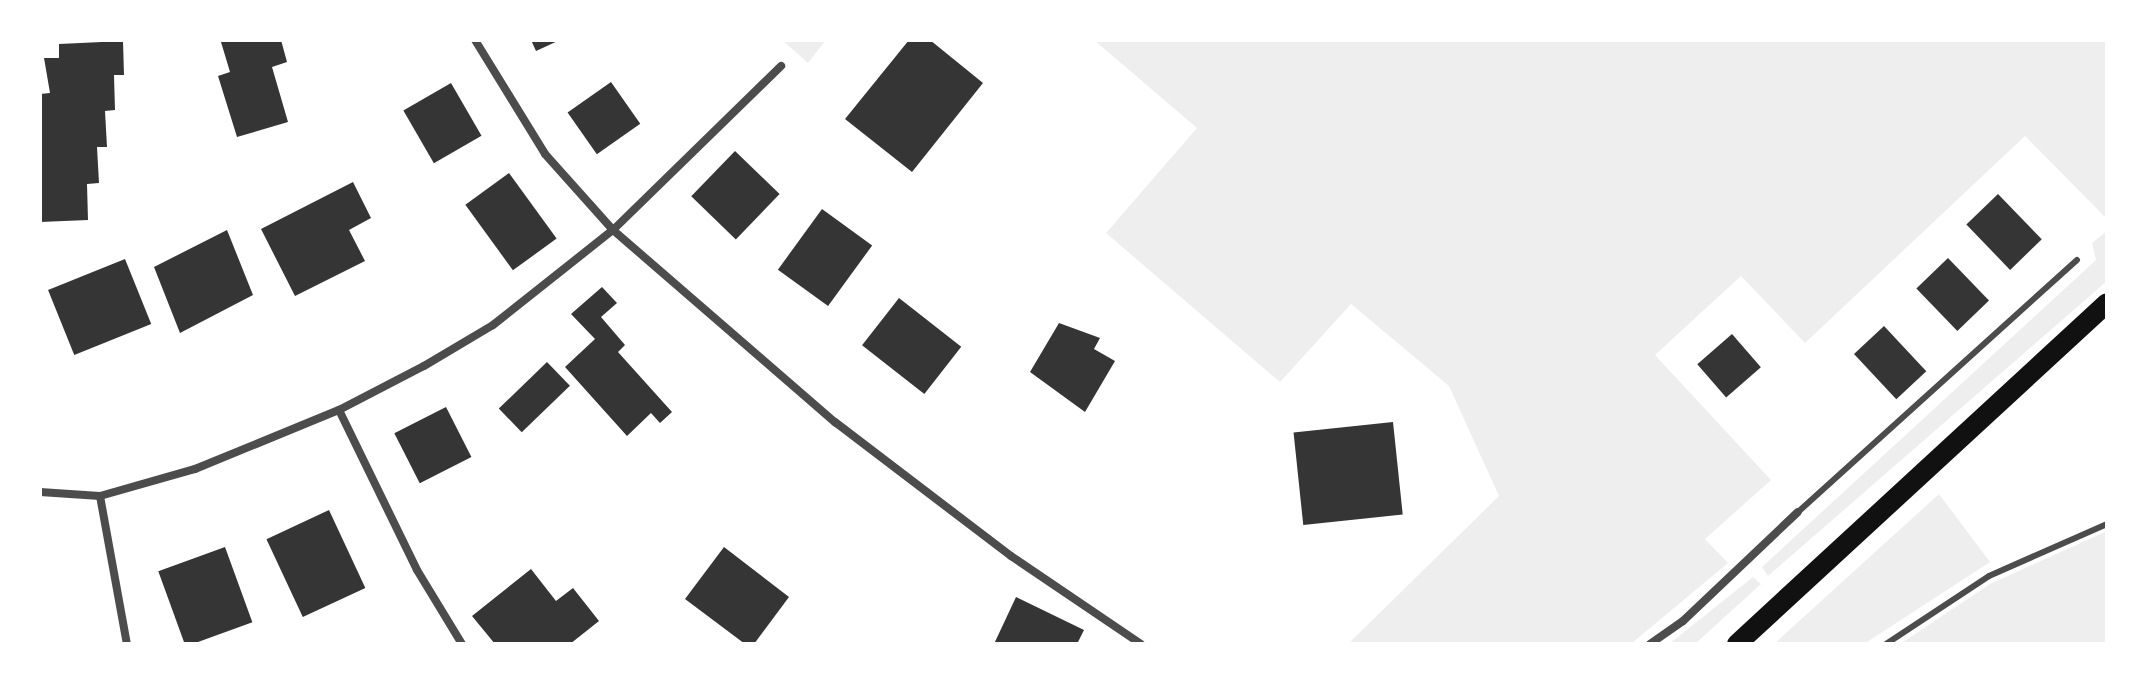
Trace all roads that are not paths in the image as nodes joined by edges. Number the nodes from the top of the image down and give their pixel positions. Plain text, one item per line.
1 (475, 40) edge
2 (781, 66) dead end
3 (613, 230) junction
4 (2077, 260) dead end
5 (2107, 303) edge
6 (339, 410) junction
7 (40, 492) edge
8 (100, 496) junction
9 (1798, 512) joint
10 (2107, 524) edge
11 (127, 644) edge
12 (462, 644) edge
13 (1141, 644) edge
14 (1650, 644) edge
15 (1737, 644) edge
16 (1886, 644) edge

1 - 3 street
2 - 3 street
3 - 6 street
3 - 13 street
4 - 9 lane
5 - 15 main road
6 - 8 street
6 - 12 street
7 - 8 street
8 - 11 street
9 - 14 street
10 - 16 lane

